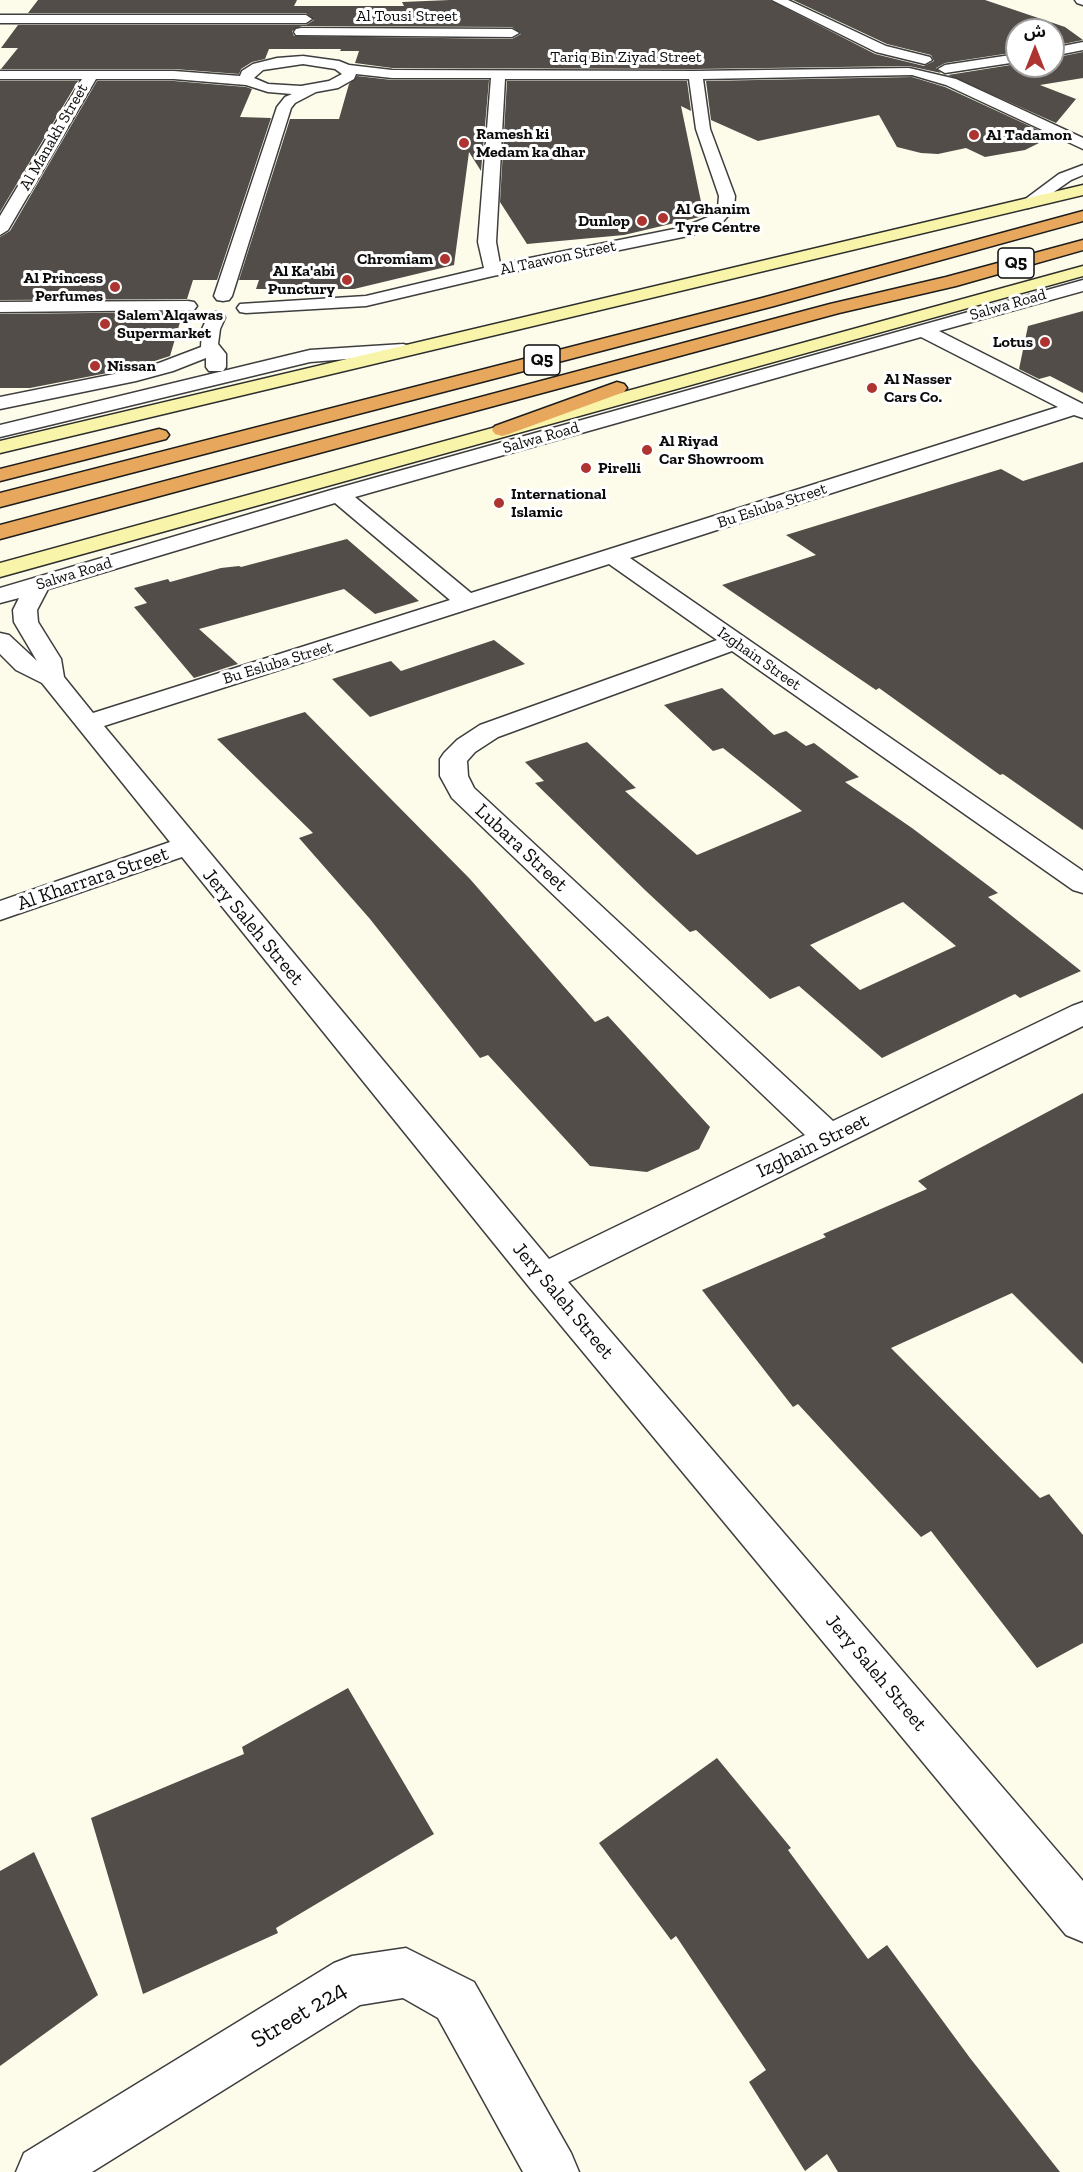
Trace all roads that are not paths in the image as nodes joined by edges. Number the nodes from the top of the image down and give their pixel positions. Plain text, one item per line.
1 (778, 0) edge
2 (0, 19) edge
3 (301, 32) junction
4 (512, 33) dead end
5 (1083, 46) edge
6 (296, 47) junction
7 (881, 49) junction
8 (1065, 50) edge
9 (1005, 60) edge
10 (277, 62) junction
11 (328, 62) junction
12 (905, 68) junction
13 (939, 69) junction
14 (0, 75) edge
15 (91, 75) junction
16 (251, 75) junction
17 (345, 75) junction
18 (498, 75) junction
19 (695, 75) junction
20 (267, 88) junction
21 (310, 90) junction
22 (284, 107) junction
23 (1080, 141) edge
24 (1083, 170) edge
25 (1083, 190) edge
26 (1028, 203) junction
27 (1083, 215) edge
28 (0, 230) edge
29 (1083, 245) edge
30 (1083, 271) edge
31 (493, 272) junction
32 (950, 282) junction
33 (1083, 285) edge
34 (1035, 298) junction
35 (205, 299) junction
36 (962, 304) junction
37 (0, 307) edge
38 (246, 308) junction
39 (642, 314) dead end
40 (216, 318) junction
41 (922, 330) junction
42 (403, 350) junction
43 (214, 351) junction
44 (277, 363) junction
45 (198, 382) junction
46 (0, 404) edge
47 (1079, 410) edge
48 (0, 430) edge
49 (502, 430) junction
50 (172, 432) dead end
51 (0, 447) edge
52 (0, 475) edge
53 (339, 495) junction
54 (0, 500) edge
55 (149, 528) junction
56 (0, 532) edge
57 (614, 557) junction
58 (0, 570) edge
59 (73, 574) junction
60 (40, 584) junction
61 (0, 596) edge
62 (469, 603) junction
63 (0, 640) edge
64 (734, 642) junction
65 (51, 678) junction
66 (87, 723) junction
67 (187, 846) junction
68 (1083, 884) edge
69 (0, 911) edge
70 (1083, 1013) edge
71 (830, 1138) junction
72 (543, 1278) junction
73 (1076, 1895) edge
74 (44, 2172) edge
75 (552, 2172) edge

1 - 7 street
2 - 3 street
3 - 4 street, Al Tousi Street
3 - 6 street
5 - 8 street
6 - 10 street
6 - 11 street
7 - 12 street
7 - 13 street
9 - 13 street
10 - 11 street
10 - 16 street
11 - 17 street
12 - 13 street
12 - 13 street
12 - 19 street, Tariq Bin Ziyad Street
13 - 23 street
14 - 15 street
15 - 16 street
15 - 28 street, Al Manakh Street
16 - 20 street
17 - 18 street, Tariq Bin Ziyad Street
17 - 21 street, Tariq Bin Ziyad Street
18 - 19 street, Tariq Bin Ziyad Street
18 - 31 street
19 - 31 street, Al Taawon Street
20 - 21 street
20 - 22 street
21 - 22 street
22 - 35 street
24 - 26 street
25 - 26 main road
26 - 42 main road
27 - 39 highway
27 - 54 highway, Q5
29 - 32 highway, Salwa Road / Q5
30 - 36 main road, Salwa Road
31 - 38 street, Al Taawon Street
32 - 49 highway
32 - 56 highway, Salwa Road / Q5
33 - 34 street, Salwa Road
34 - 36 main road
34 - 41 street, Salwa Road
35 - 37 street
35 - 38 street
35 - 40 street
36 - 49 main road, Salwa Road
38 - 40 street
40 - 43 street
41 - 47 street, Bu Esluba Street
41 - 53 street, Salwa Road
42 - 44 street
42 - 51 main road
43 - 44 street
43 - 45 street
43 - 46 street
44 - 45 street
45 - 48 street
47 - 57 street, Bu Esluba Street
49 - 55 main road, Salwa Road
50 - 52 highway
53 - 59 street, Salwa Road
53 - 62 street
55 - 58 main road, Salwa Road
55 - 59 main road
57 - 62 street, Bu Esluba Street
57 - 64 street, Izghain Street
59 - 60 street, Salwa Road
60 - 61 street, Salwa Road
60 - 65 street, Jery Saleh Street
62 - 66 street, Bu Esluba Street
63 - 65 street, Jery Saleh Street
64 - 68 street, Izghain Street
64 - 71 street, Lubara Street
65 - 66 street, Jery Saleh Street
66 - 67 street, Jery Saleh Street
67 - 69 street, Al Kharrara Street
67 - 72 street, Jery Saleh Street
70 - 71 street, Izghain Street
71 - 72 street, Izghain Street
72 - 73 street, Jery Saleh Street
74 - 75 street, Street 224

